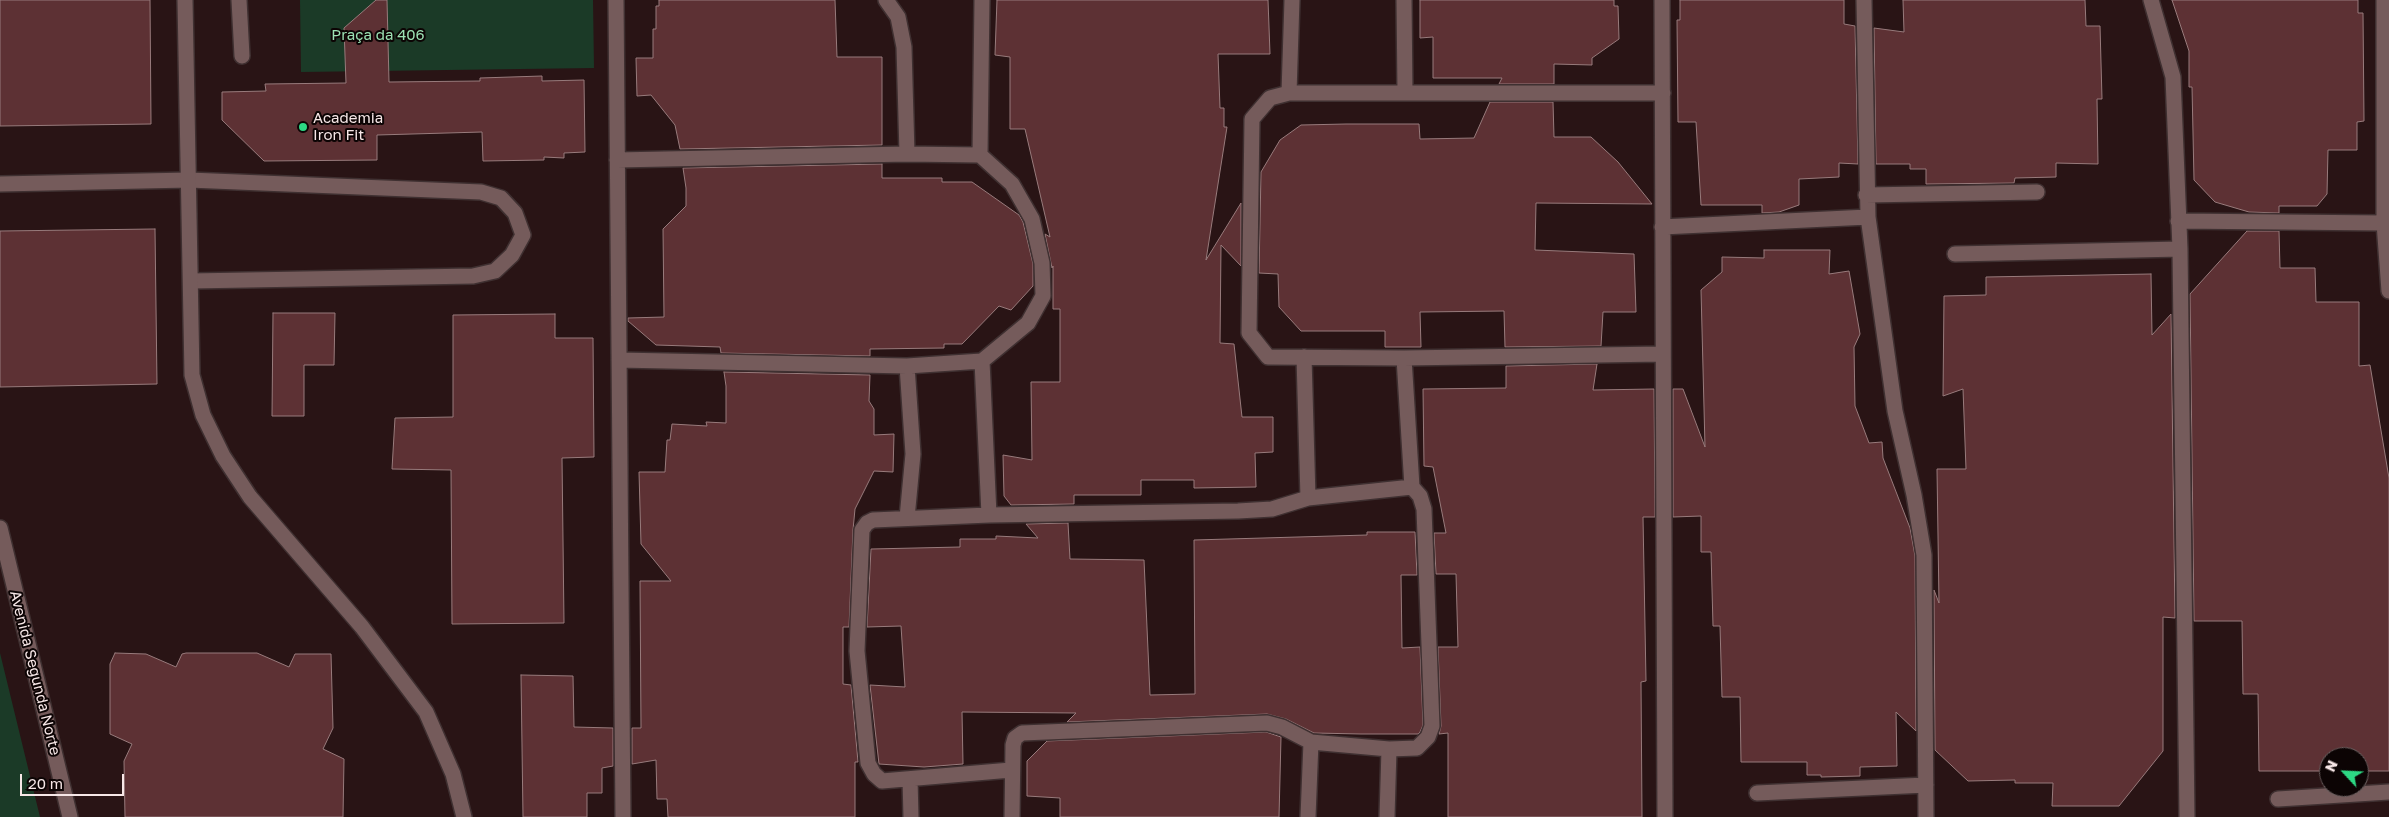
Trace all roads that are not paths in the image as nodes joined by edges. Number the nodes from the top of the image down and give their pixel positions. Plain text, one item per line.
1 (185, 0) edge
2 (240, 0) edge
3 (616, 0) edge
4 (886, 0) edge
5 (982, 0) edge
6 (1292, 0) edge
7 (1404, 0) edge
8 (1662, 0) edge
9 (1864, 0) edge
10 (2151, 0) edge
11 (2384, 0) edge
12 (242, 56) dead end
13 (1405, 92) junction
14 (1663, 92) junction
15 (1289, 93) junction
16 (2387, 151) edge
17 (907, 154) junction
18 (980, 155) junction
19 (617, 160) junction
20 (189, 180) junction
21 (0, 184) edge
22 (2037, 192) dead end
23 (1866, 195) junction
24 (1868, 217) junction
25 (2178, 220) junction
26 (2384, 223) junction
27 (1662, 228) junction
28 (2180, 249) junction
29 (1955, 254) dead end
30 (191, 281) junction
31 (2389, 292) edge
32 (1662, 354) junction
33 (1304, 357) junction
34 (1404, 358) junction
35 (620, 360) junction
36 (982, 361) junction
37 (907, 366) junction
38 (1412, 487) junction
39 (1308, 498) junction
40 (989, 515) junction
41 (907, 518) junction
42 (0, 528) edge
43 (1311, 742) junction
44 (1389, 749) junction
45 (1011, 770) junction
46 (910, 779) junction
47 (1926, 785) junction
48 (2389, 792) edge
49 (1757, 793) dead end
50 (2278, 799) dead end
51 (70, 817) edge
52 (464, 817) edge
53 (623, 817) edge
54 (911, 817) edge
55 (1012, 817) edge
56 (1308, 817) edge
57 (1387, 817) edge
58 (1665, 817) edge
59 (1926, 817) edge
60 (2187, 817) edge

1 - 20 street
2 - 12 street
3 - 19 street
4 - 17 street
5 - 18 street
6 - 15 street
7 - 13 street
8 - 14 street
9 - 23 street
10 - 25 street
11 - 16 street
13 - 14 street
13 - 15 street
14 - 27 street
15 - 33 street
16 - 26 street
17 - 18 street
17 - 19 street
18 - 36 street
19 - 35 street
20 - 21 street
20 - 30 street
20 - 30 street
22 - 23 street
23 - 24 street
24 - 27 street
24 - 47 street
25 - 26 street
25 - 28 street
26 - 31 street
27 - 32 street
28 - 29 street
28 - 60 street
30 - 52 street
32 - 34 street
32 - 58 street
33 - 34 street
33 - 39 street
34 - 38 street
35 - 37 street
35 - 53 street
36 - 37 street
36 - 40 street
37 - 41 street
38 - 39 street
38 - 44 street
39 - 40 street
40 - 41 street
41 - 46 street
42 - 51 street, Avenida Segunda Norte
43 - 44 street
43 - 45 street
43 - 56 street
44 - 57 street
45 - 46 street
45 - 55 street
46 - 54 street
47 - 49 street
47 - 59 street
48 - 50 street

